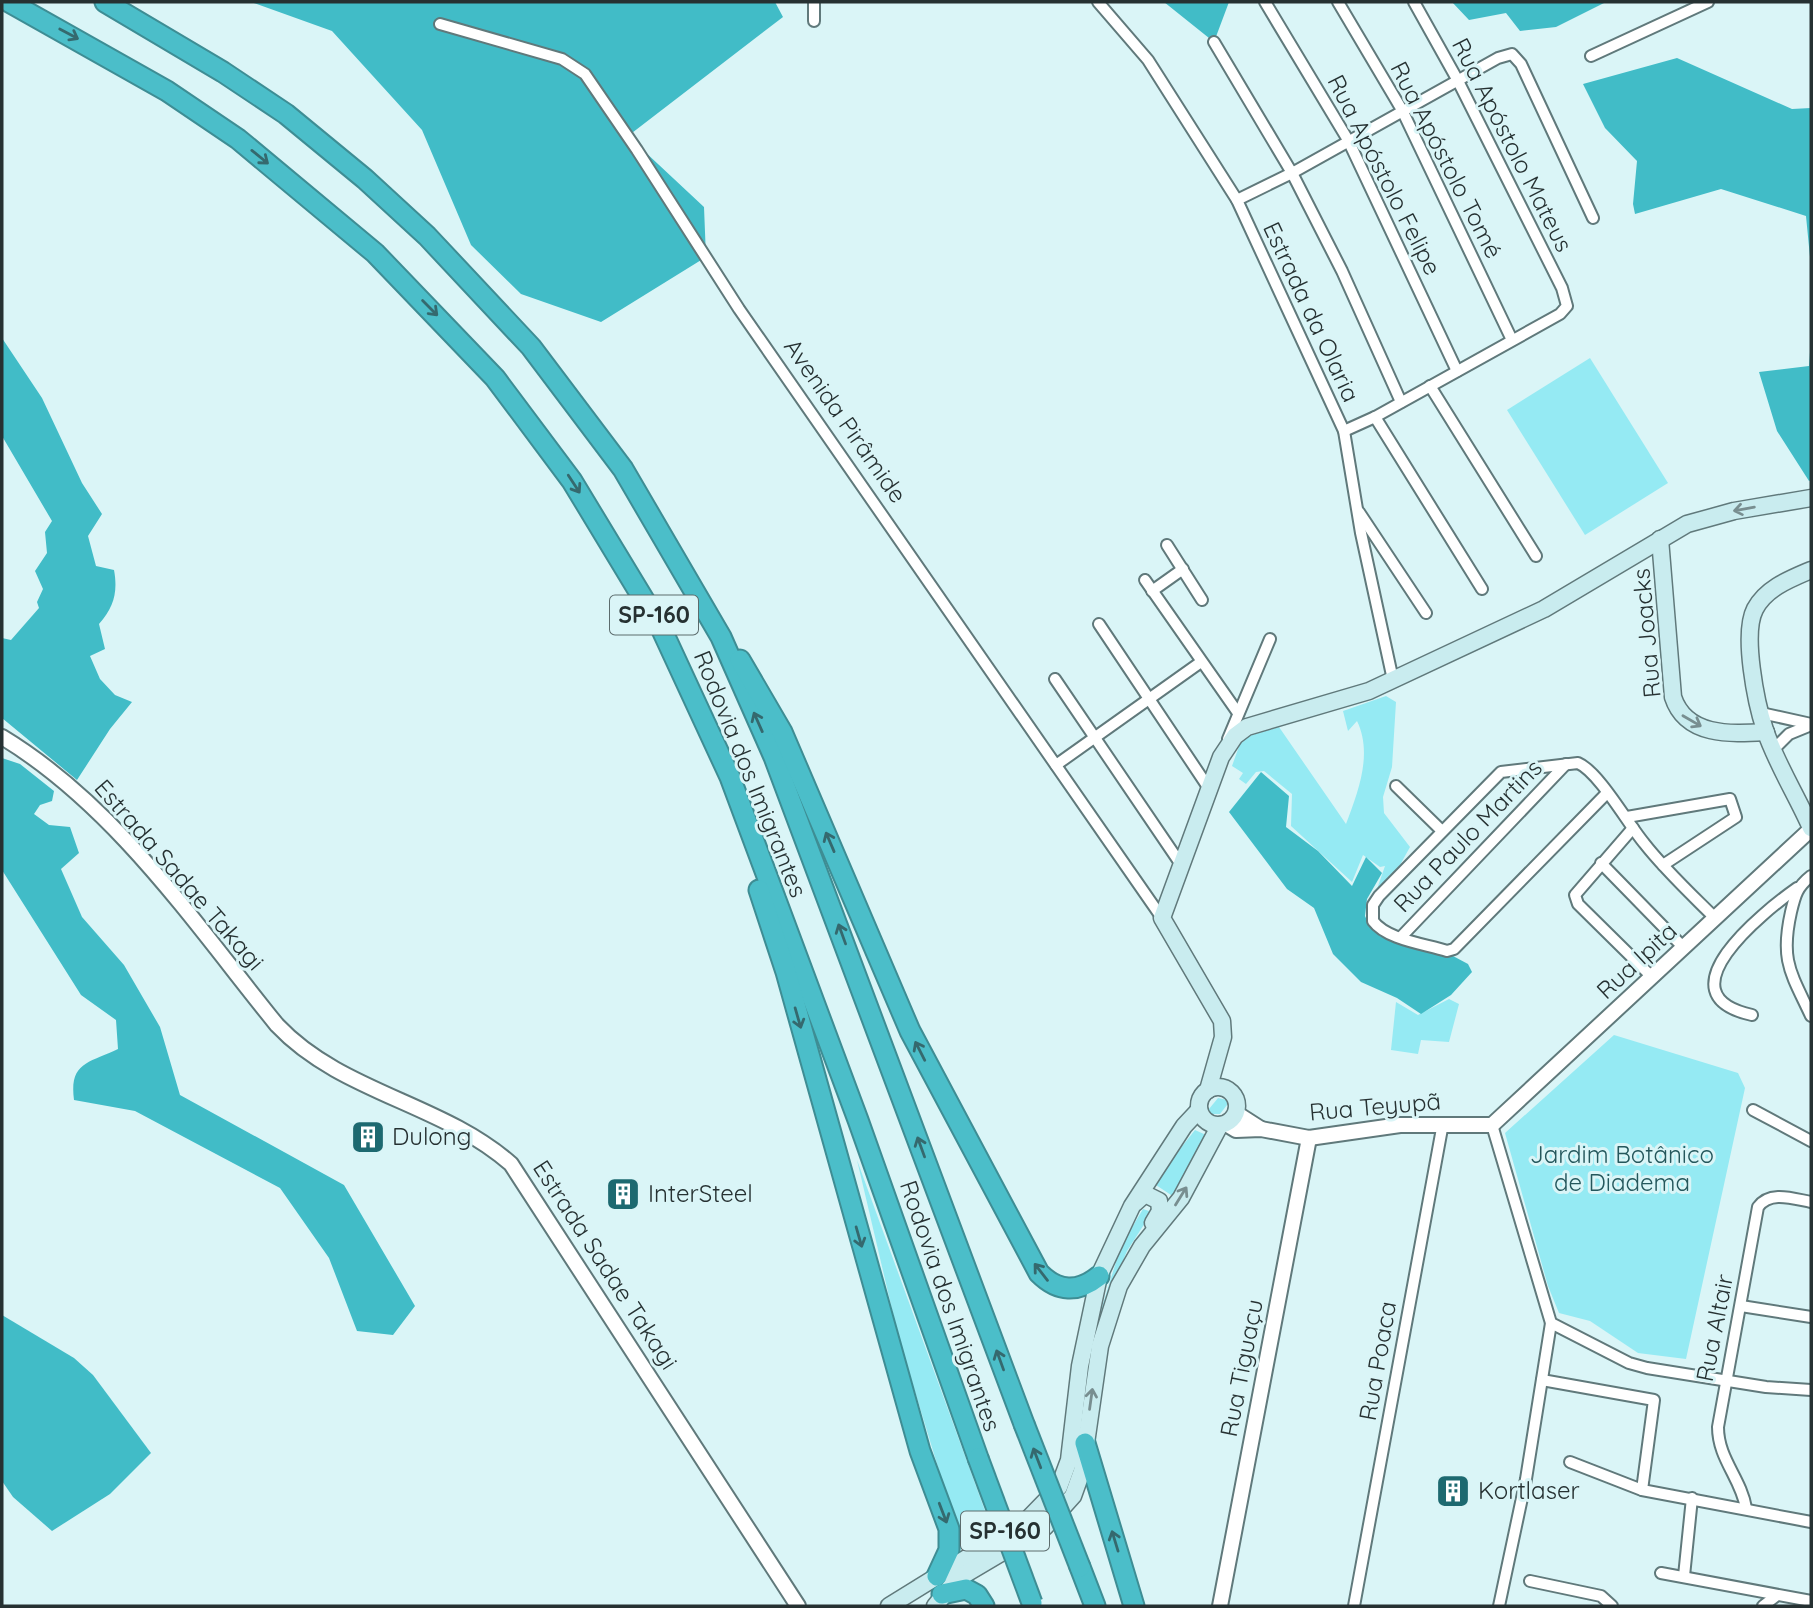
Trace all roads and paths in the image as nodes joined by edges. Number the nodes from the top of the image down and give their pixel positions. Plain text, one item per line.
1 (9, 2) edge
2 (105, 2) edge
3 (814, 2) edge
4 (1098, 2) edge
5 (1265, 2) edge
6 (1338, 2) edge
7 (1414, 2) edge
8 (1709, 2) edge
9 (814, 21) dead end
10 (440, 24) dead end
11 (1214, 42) dead end
12 (1591, 56) dead end
13 (1457, 79) junction
14 (1402, 110) junction
15 (1348, 141) junction
16 (1292, 173) junction
17 (1237, 200) junction
18 (1593, 218) dead end
19 (1512, 340) junction
20 (1457, 371) junction
21 (1430, 386) junction
22 (1401, 402) junction
23 (1375, 416) junction
24 (1343, 431) junction
25 (1811, 498) edge
26 (1357, 509) junction
27 (1660, 539) junction
28 (1167, 545) dead end
29 (1536, 556) dead end
30 (1183, 569) junction
31 (1811, 570) edge
32 (1145, 580) dead end
33 (1482, 589) dead end
34 (1152, 591) junction
35 (1202, 600) dead end
36 (1426, 613) dead end
37 (1099, 624) dead end
38 (721, 637) junction
39 (1270, 639) dead end
40 (1201, 662) junction
41 (1055, 679) dead end
42 (1393, 680) junction
43 (1247, 695) junction
44 (1147, 699) junction
45 (1238, 713) junction
46 (1762, 713) junction
47 (1261, 722) junction
48 (1811, 725) edge
49 (1766, 732) junction
50 (2, 737) edge
51 (1095, 737) junction
52 (1225, 748) junction
53 (1774, 748) junction
54 (1566, 764) junction
55 (1056, 765) junction
56 (1396, 786) dead end
57 (1210, 790) junction
58 (1606, 793) junction
59 (1627, 817) junction
60 (1633, 828) junction
61 (1811, 828) edge
62 (1442, 831) junction
63 (761, 858) junction
64 (1601, 863) junction
65 (1182, 866) junction
66 (1663, 866) junction
67 (1811, 876) edge
68 (1797, 888) junction
69 (1162, 918) junction
70 (1716, 918) junction
71 (1401, 937) junction
72 (1684, 948) junction
73 (1652, 977) junction
74 (1752, 1015) dead end
75 (1811, 1016) edge
76 (1215, 1088) junction
77 (1199, 1110) junction
78 (1753, 1110) dead end
79 (1227, 1121) junction
80 (1443, 1123) junction
81 (1492, 1125) junction
82 (1309, 1138) junction
83 (1811, 1141) edge
84 (1811, 1202) edge
85 (1132, 1206) junction
86 (1131, 1262) junction
87 (1099, 1276) junction
88 (1741, 1306) junction
89 (1811, 1317) edge
90 (1550, 1323) junction
91 (1542, 1380) junction
92 (1726, 1380) junction
93 (1811, 1390) edge
94 (1085, 1443) junction
95 (1570, 1462) dead end
96 (1642, 1490) junction
97 (1692, 1498) junction
98 (1746, 1508) junction
99 (1811, 1522) edge
100 (1661, 1573) dead end
101 (1685, 1576) junction
102 (1530, 1581) dead end
103 (938, 1592) edge
104 (1776, 1595) junction
105 (1811, 1601) edge
106 (1032, 1605) edge
107 (798, 1606) edge
108 (889, 1606) edge
109 (984, 1606) edge
110 (1095, 1606) edge
111 (1134, 1606) edge
112 (1220, 1606) edge
113 (1354, 1606) edge
114 (1499, 1606) edge
115 (1612, 1606) edge
116 (1763, 1606) edge

1 -> 63 highway, Rodovia dos Imigrantes / SP-160
2 - 38 highway, Rodovia dos Imigrantes / SP-160
3 - 9 street
4 - 17 street, Estrada da Olaria
5 - 15 street, Rua Apóstolo Felipe
6 - 14 street, Rua Apóstolo Tomé
7 - 13 street, Rua Apóstolo Mateus
8 - 12 street
10 - 55 street, Avenida Pirâmide
11 - 16 street
13 - 14 street
13 - 18 street
13 - 19 street, Rua Apóstolo Mateus
14 - 15 street
14 - 19 street, Rua Apóstolo Tomé
15 - 16 street
15 - 20 street, Rua Apóstolo Felipe
16 - 17 street
16 - 22 street
17 - 24 street, Estrada da Olaria
19 - 20 street
20 - 21 street
21 - 22 street
21 - 29 street
22 - 23 street
23 - 24 street
23 - 33 street
24 - 26 street, Estrada da Olaria
25 -> 27 main road
26 - 36 street
26 - 42 street, Estrada da Olaria
27 - 42 main road
27 -> 49 main road, Rua Joacks
28 - 30 street
30 - 34 street
30 - 35 street
31 - 46 main road
32 - 34 street
34 - 40 street
37 - 44 street
87 -> 38 highway
110 -> 38 highway, Rodovia dos Imigrantes / SP-160, bridge
39 - 43 street
40 - 44 street
40 - 45 street
41 - 51 street
42 - 47 main road
43 - 45 street
43 - 47 street
44 - 51 street
44 - 57 street
45 - 52 street
46 - 48 street
46 - 49 main road
47 - 52 main road
48 - 53 street
49 - 53 main road
50 - 107 street, Estrada Sadae Takagi
51 - 55 street
51 - 65 street
52 - 57 main road
53 - 61 main road
54 - 58 street
54 - 62 street
54 - 71 street, Rua Paulo Martins
55 - 69 street, Avenida Pirâmide
56 - 62 street
57 - 65 main road
58 - 59 street
58 - 71 street
59 - 60 street
59 - 66 street
60 - 64 street
60 - 66 street
61 - 70 street, Rua Ipita
62 - 71 street
63 -> 103 highway
63 - 106 highway, Rodovia dos Imigrantes / SP-160, bridge
64 - 72 street
64 - 73 street
65 - 69 main road
66 - 70 street
67 - 68 street
68 - 74 street
68 - 75 street
69 - 76 main road
70 - 72 street, Rua Ipita
72 - 73 street, Rua Ipita
73 - 81 street, Rua Ipita
76 - 77 main road
76 - 79 main road
77 - 79 main road
77 - 85 main road
78 - 83 street
79 - 82 street, Rua Teyupã
86 -> 79 main road
80 - 81 street, Rua Teyupã
80 - 82 street, Rua Teyupã
80 - 113 street, Rua Poaca
81 - 90 street
82 - 112 street, Rua Tiguaçu
84 - 88 street, Rua Altair
85 - 86 main road
85 - 87 main road
94 -> 86 main road
87 - 103 main road
88 - 89 street
88 - 92 street, Rua Altair
90 - 91 street
90 - 92 street
91 - 96 street
91 - 114 street
92 - 93 street
92 - 98 street, Rua Altair
94 - 103 main road
111 -> 94 highway
95 - 96 street
96 - 97 street
97 - 98 street
97 - 101 street
98 - 99 street
100 - 101 street
101 - 104 street
102 - 115 street
103 - 108 main road
103 - 109 highway
104 - 105 street
104 - 116 street

